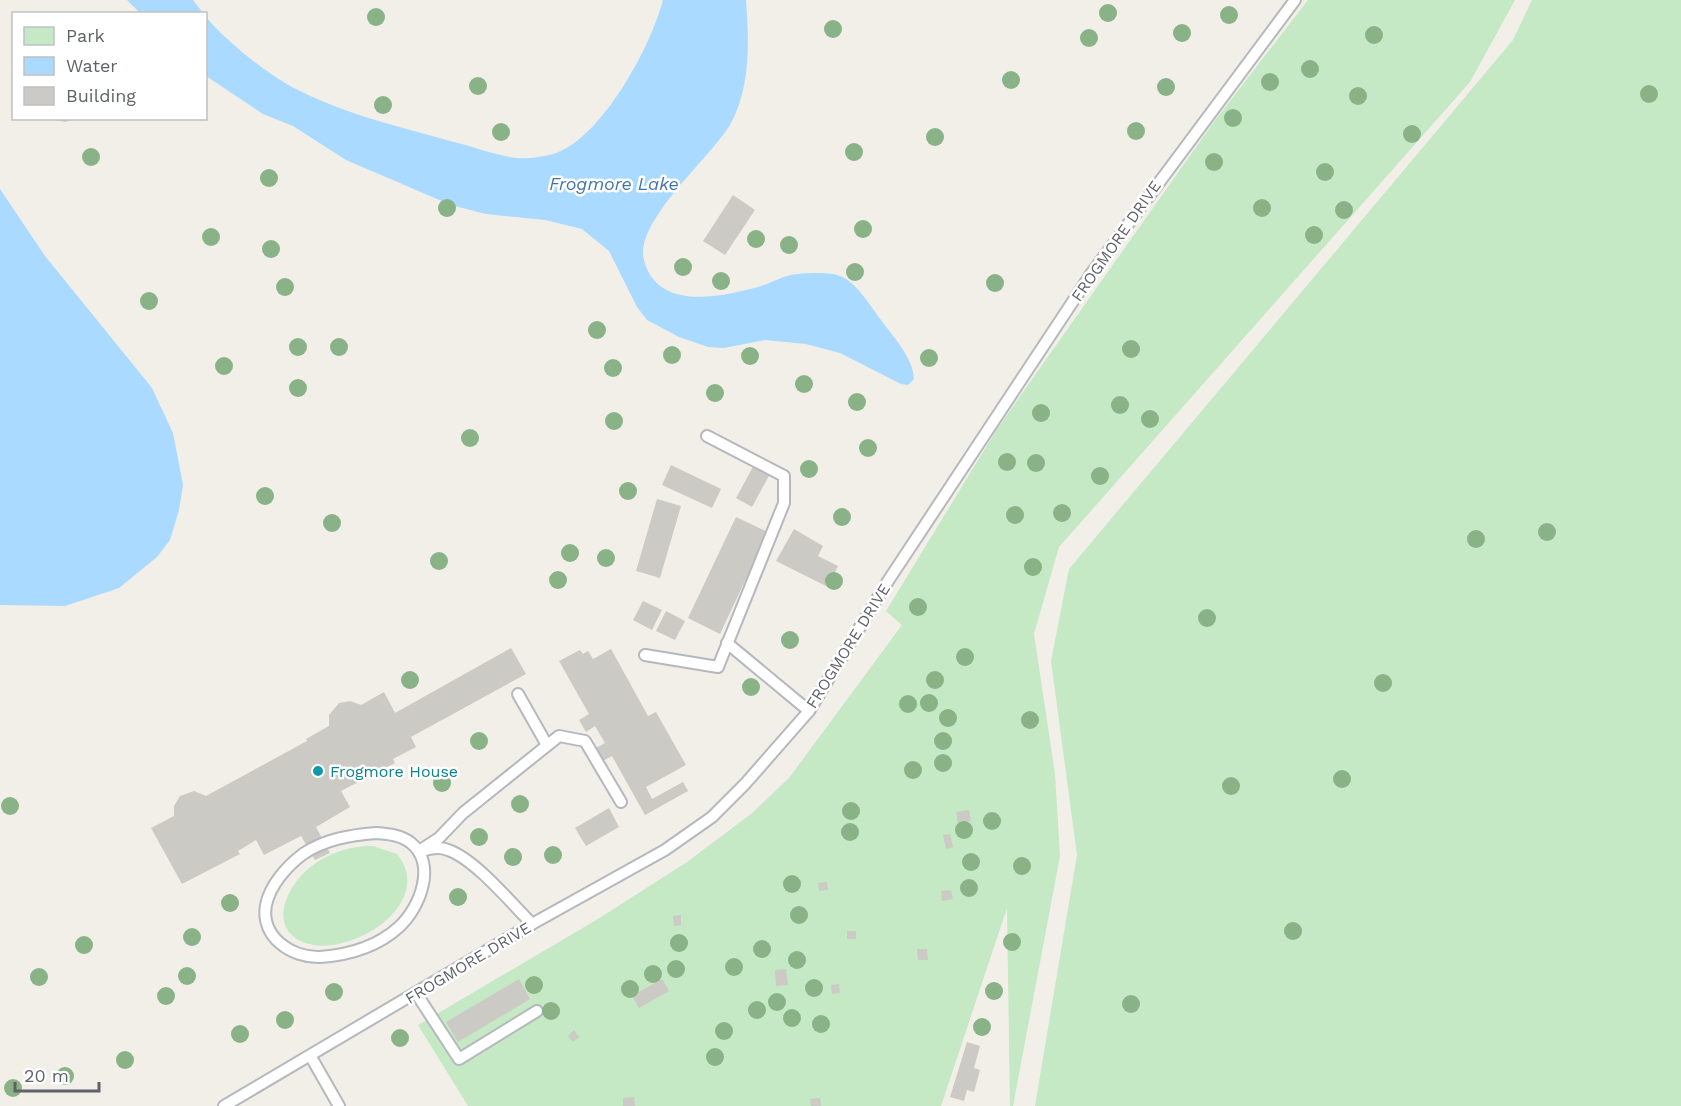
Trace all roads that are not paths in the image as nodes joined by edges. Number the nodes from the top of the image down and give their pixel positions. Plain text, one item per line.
1 (1294, 0) edge
2 (707, 436) dead end
3 (727, 643) junction
4 (645, 655) dead end
5 (518, 694) dead end
6 (809, 711) junction
7 (547, 745) junction
8 (621, 802) dead end
9 (419, 852) junction
10 (532, 924) junction
11 (416, 993) junction
12 (537, 1011) dead end
13 (311, 1057) junction
14 (224, 1106) edge
15 (339, 1106) edge

1 - 6 lane, FROGMORE DRIVE
2 - 3 lane
3 - 4 lane
3 - 6 lane
5 - 7 lane
6 - 10 lane, FROGMORE DRIVE
7 - 8 lane
7 - 9 lane
9 - 9 lane
9 - 10 lane
10 - 11 lane, FROGMORE DRIVE
11 - 12 lane
11 - 13 lane, FROGMORE DRIVE
13 - 14 lane, FROGMORE DRIVE
13 - 15 lane

